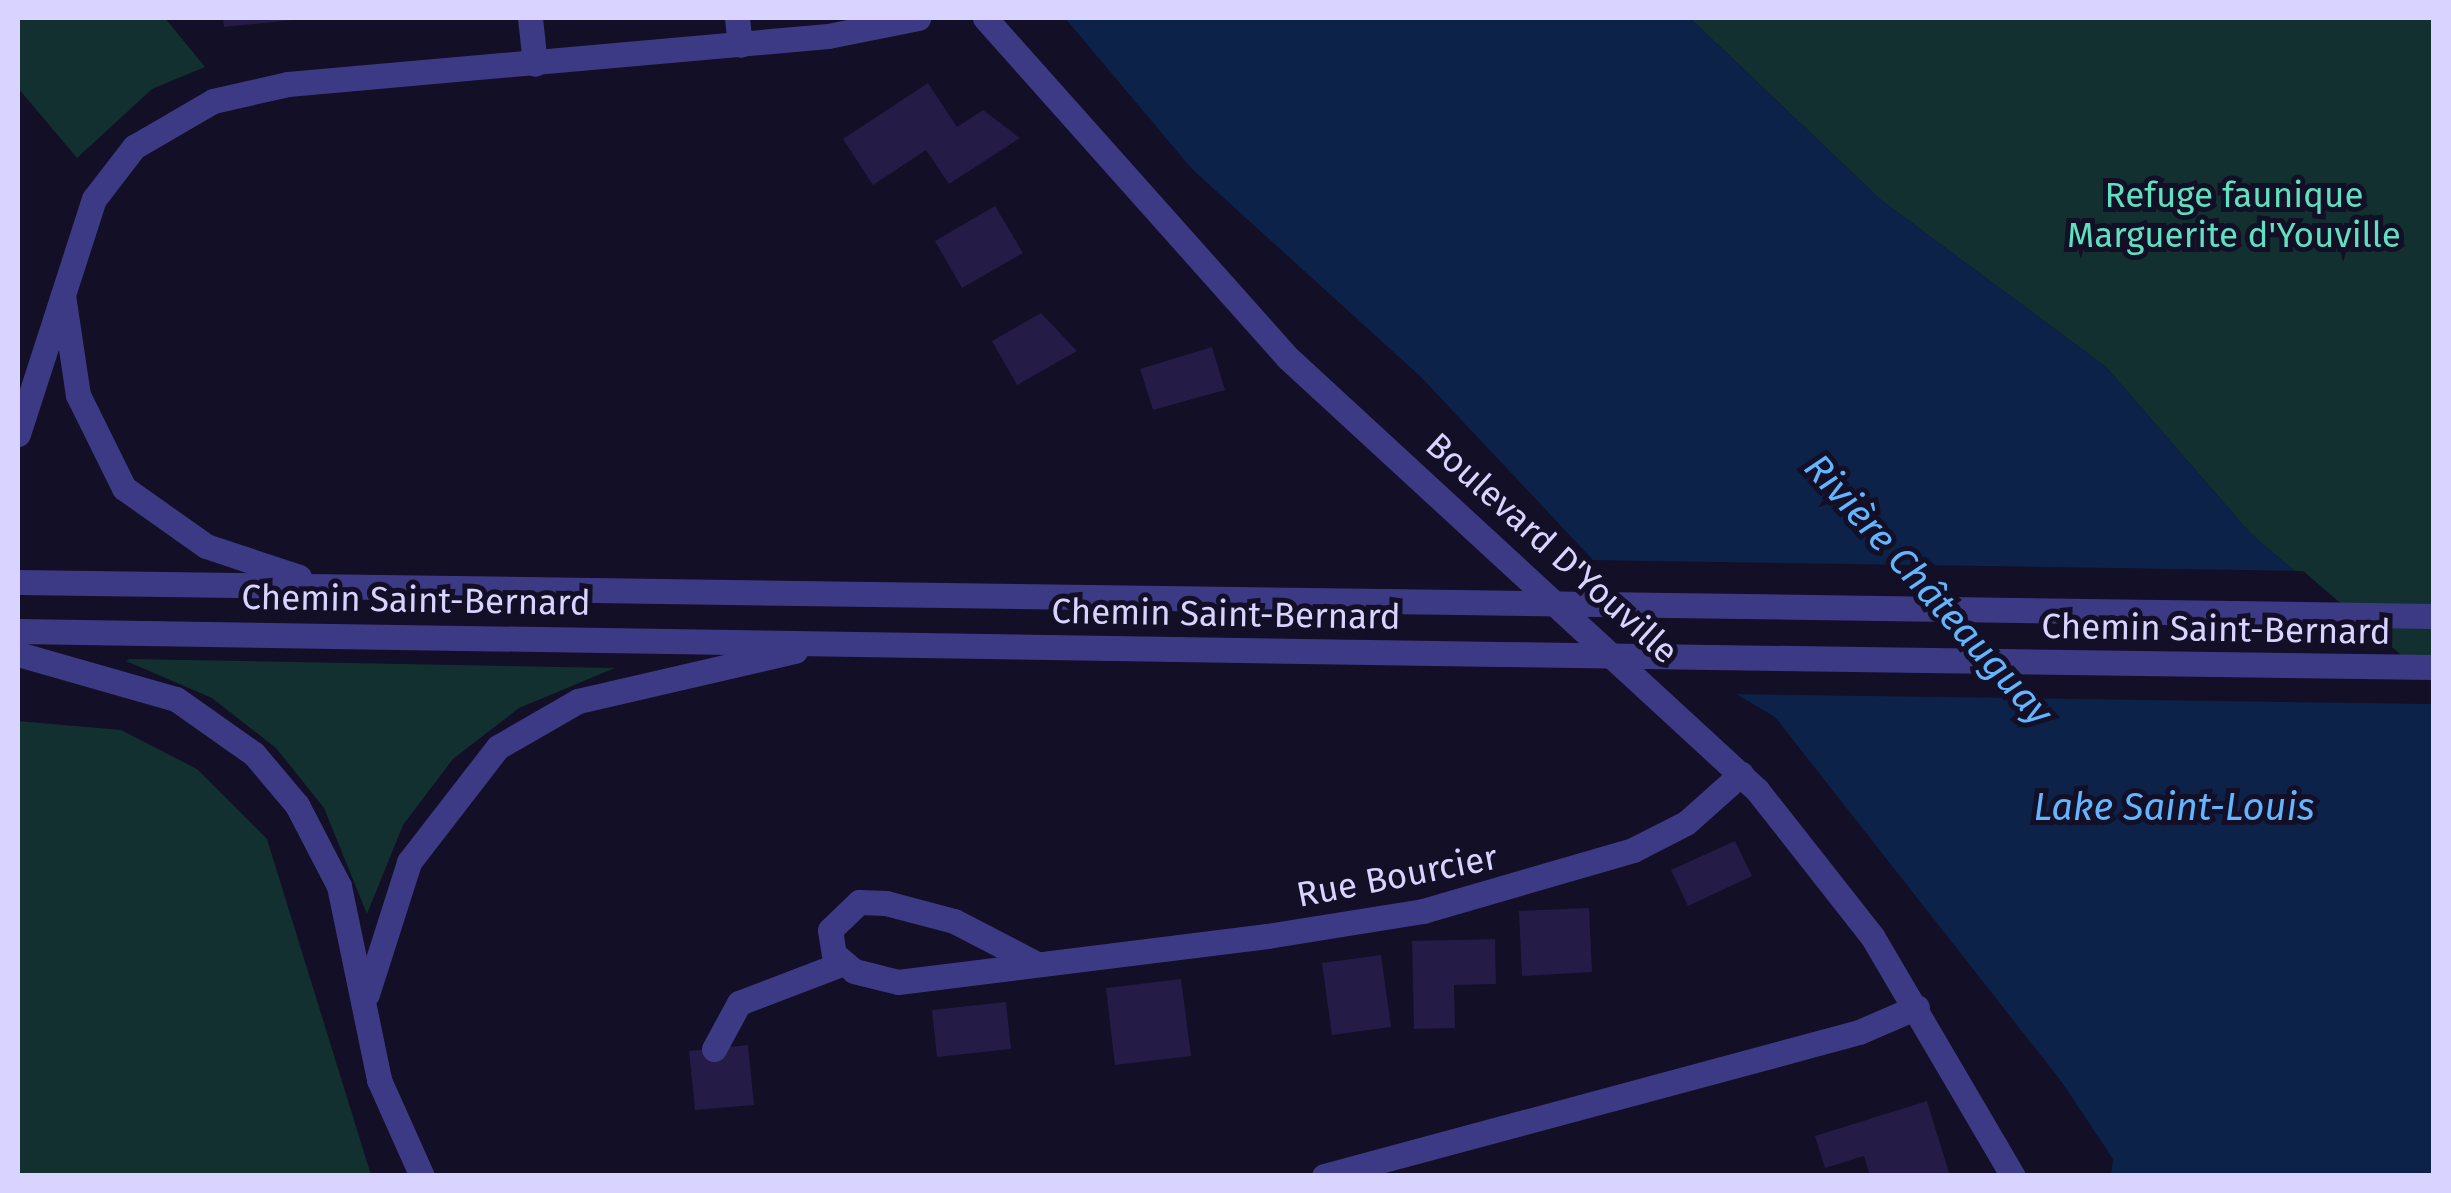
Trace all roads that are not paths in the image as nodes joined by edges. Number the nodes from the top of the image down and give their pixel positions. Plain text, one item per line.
1 (530, 18) edge
2 (737, 18) edge
3 (918, 18) edge
4 (985, 18) edge
5 (740, 45) junction
6 (535, 64) junction
7 (62, 286) junction
8 (18, 434) edge
9 (18, 582) edge
10 (322, 585) junction
11 (2434, 616) edge
12 (18, 631) edge
13 (834, 642) junction
14 (18, 654) edge
15 (2434, 668) edge
16 (1742, 774) junction
17 (844, 963) junction
18 (1037, 964) junction
19 (367, 994) junction
20 (1917, 1007) junction
21 (714, 1049) dead end
22 (422, 1176) edge
23 (1324, 1176) edge
24 (2013, 1176) edge

1 - 6 street
2 - 5 street
3 - 5 street
4 - 16 street, Boulevard D'Youville
5 - 6 street
6 - 7 street
7 - 8 street
7 - 10 street
9 - 10 street, Chemin Saint-Bernard
10 - 11 street, Chemin Saint-Bernard, bridge
12 - 13 street, Chemin Saint-Bernard
13 - 15 street, Chemin Saint-Bernard, bridge
13 - 19 street
14 - 19 street
16 - 18 street, Rue Bourcier
16 - 20 street, Boulevard D'Youville
17 - 18 street, Rue Bourcier
17 - 18 street
17 - 21 street
19 - 22 street
20 - 23 street
20 - 24 street, Boulevard D'Youville

